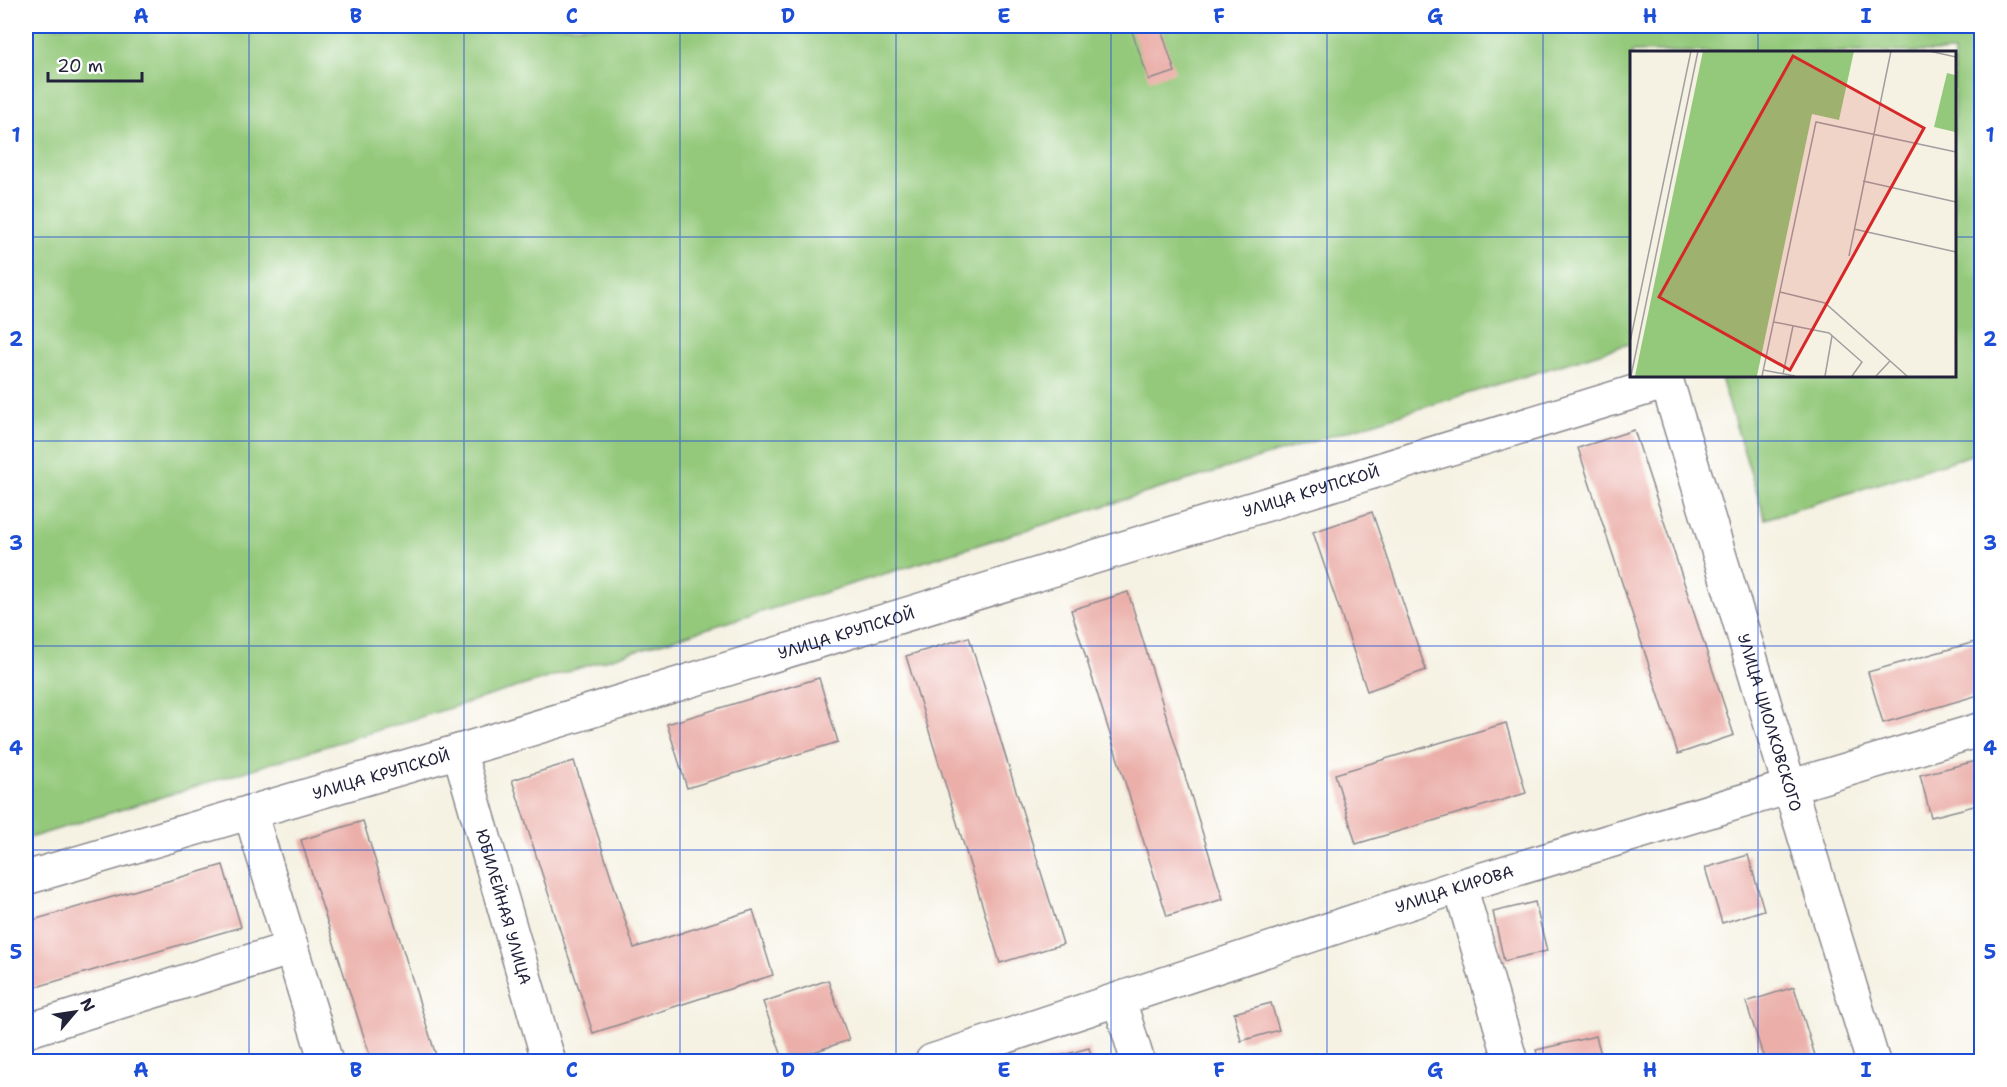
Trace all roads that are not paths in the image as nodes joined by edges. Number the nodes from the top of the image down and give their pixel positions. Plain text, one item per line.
1 (1667, 382) joint
2 (1982, 729) edge
3 (459, 751) junction
4 (1791, 788) junction
5 (250, 812) junction
6 (26, 878) edge
7 (1460, 886) junction
8 (292, 948) junction
9 (1119, 1000) junction
10 (26, 1031) edge
11 (932, 1061) edge
12 (326, 1062) edge
13 (549, 1062) edge
14 (1138, 1062) edge
15 (1511, 1062) edge
16 (1874, 1062) edge

1 - 3 street, УЛИЦА КРУПСКОЙ
1 - 4 street, УЛИЦА ЦИОЛКОВСКОГО
2 - 4 street, УЛИЦА КИРОВА
3 - 5 street, УЛИЦА КРУПСКОЙ
3 - 13 street, ЮБИЛЕЙНАЯ УЛИЦА
4 - 7 street, УЛИЦА КИРОВА
4 - 16 street, УЛИЦА ЦИОЛКОВСКОГО
5 - 6 street, УЛИЦА КРУПСКОЙ
5 - 8 street
7 - 9 street, УЛИЦА КИРОВА
7 - 15 street
8 - 10 street
8 - 12 street
9 - 11 street, УЛИЦА КИРОВА
9 - 14 street

